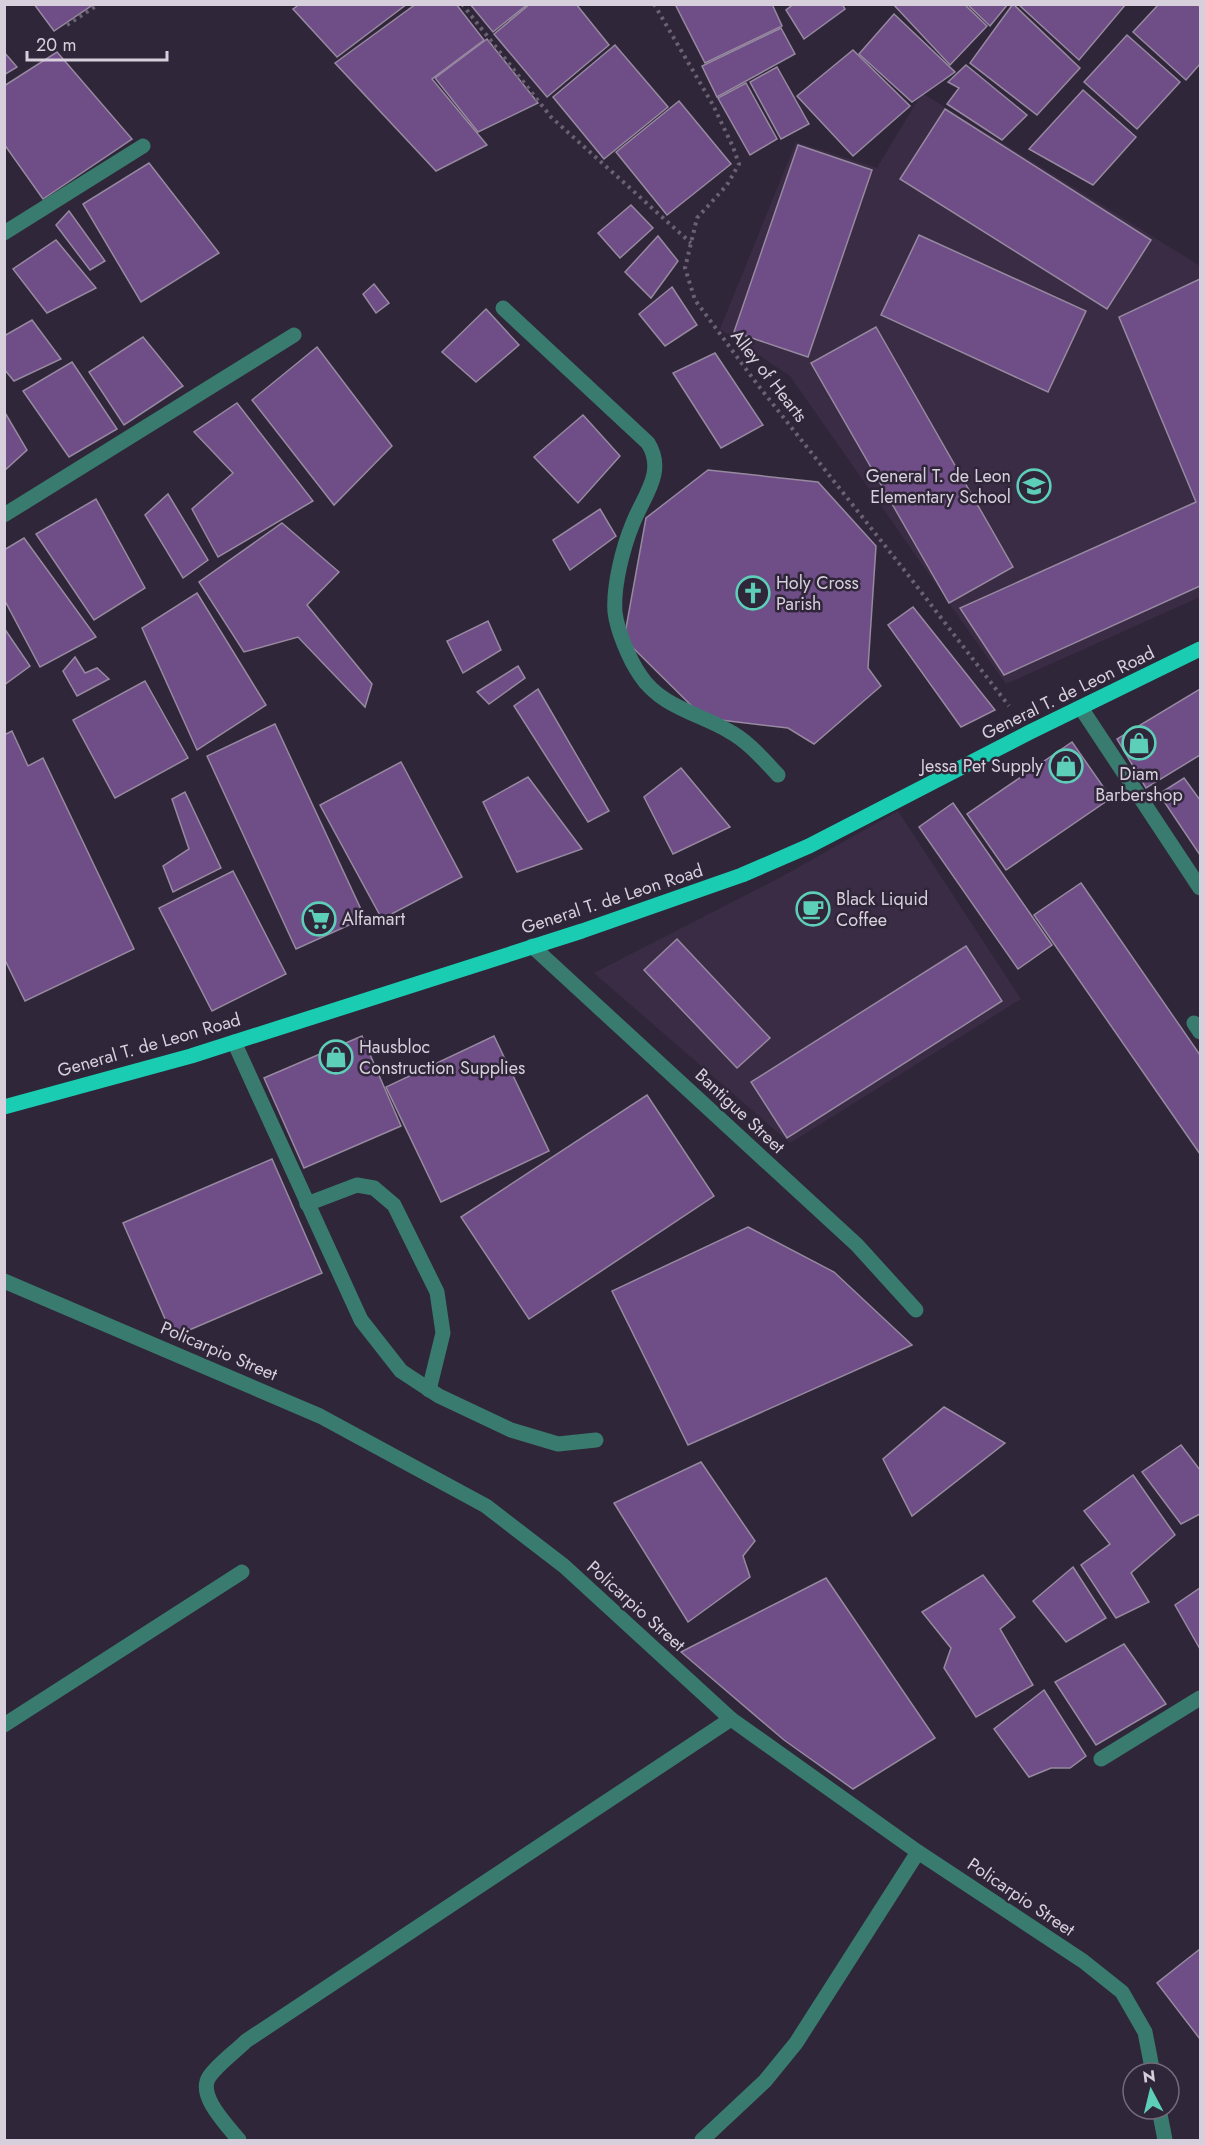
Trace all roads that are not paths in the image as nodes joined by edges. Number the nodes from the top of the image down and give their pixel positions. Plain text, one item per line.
1 (143, 146) dead end
2 (4, 233) edge
3 (503, 308) dead end
4 (294, 335) dead end
5 (4, 515) edge
6 (1200, 649) edge
7 (1081, 708) junction
8 (778, 775) dead end
9 (1200, 888) edge
10 (532, 946) junction
11 (234, 1042) junction
12 (4, 1107) edge
13 (307, 1203) junction
14 (4, 1281) edge
15 (916, 1310) dead end
16 (429, 1390) junction
17 (596, 1440) dead end
18 (242, 1572) dead end
19 (1200, 1698) edge
20 (731, 1719) junction
21 (4, 1725) edge
22 (1101, 1759) dead end
23 (918, 1852) junction
24 (1151, 2061) edge
25 (1161, 2121) edge
26 (239, 2140) edge
27 (702, 2140) edge
28 (1165, 2140) edge

1 - 2 street
3 - 8 street
4 - 5 street
6 - 7 main road, General T. de Leon Road
7 - 9 street
7 - 10 main road, General T. de Leon Road
10 - 11 main road, General T. de Leon Road
10 - 15 street, Bantigue Street
11 - 12 main road, General T. de Leon Road
11 - 13 street
13 - 16 street
13 - 16 street
14 - 20 street, Policarpio Street
16 - 17 street
18 - 21 street
19 - 22 street
20 - 23 street, Policarpio Street
20 - 26 street
23 - 24 street, Policarpio Street
23 - 27 street
25 - 28 street

